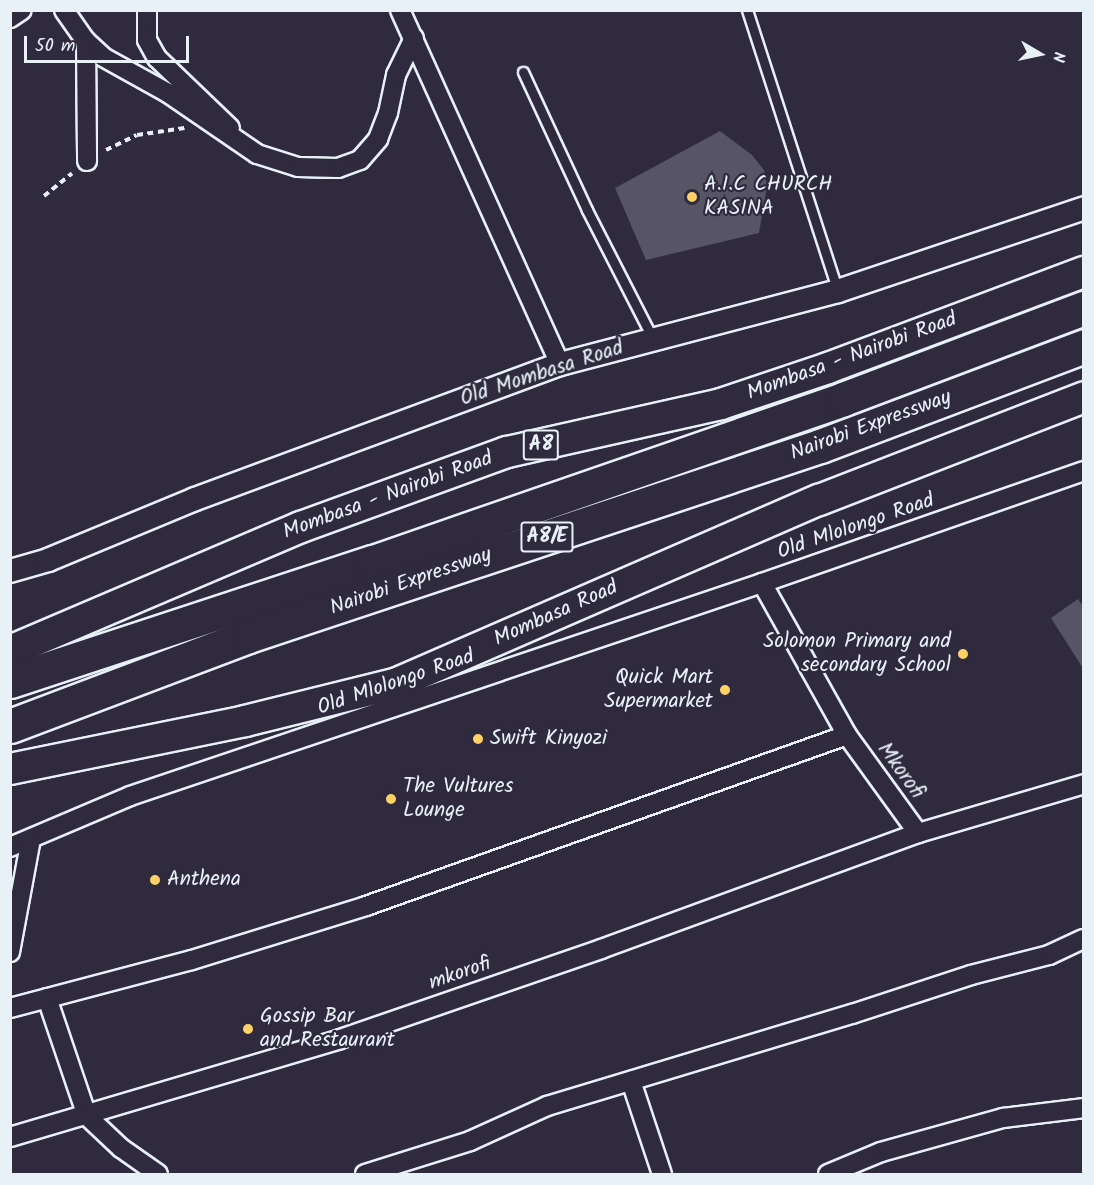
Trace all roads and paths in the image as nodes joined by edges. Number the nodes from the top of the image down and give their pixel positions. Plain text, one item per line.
1 (22, 10) edge
2 (64, 10) edge
3 (147, 10) edge
4 (400, 10) edge
5 (747, 10) edge
6 (10, 18) edge
7 (414, 38) junction
8 (86, 40) junction
9 (523, 72) dead end
10 (212, 126) junction
11 (257, 154) junction
12 (87, 161) junction
13 (44, 196) dead end
14 (1083, 208) edge
15 (1083, 272) edge
16 (838, 291) junction
17 (1083, 308) edge
18 (653, 339) junction
19 (1083, 346) edge
20 (560, 364) junction
21 (1083, 397) edge
22 (1083, 471) edge
23 (10, 571) edge
24 (762, 583) junction
25 (10, 651) edge
26 (10, 681) edge
27 (10, 726) edge
28 (848, 735) junction
29 (10, 770) edge
30 (1083, 784) edge
31 (918, 834) junction
32 (31, 839) junction
33 (10, 847) edge
34 (1083, 941) edge
35 (10, 952) edge
36 (47, 998) junction
37 (10, 1008) edge
38 (631, 1081) junction
39 (1083, 1108) edge
40 (87, 1116) junction
41 (10, 1137) edge
42 (158, 1174) edge
43 (365, 1174) edge
44 (662, 1174) edge
45 (828, 1174) edge

1 - 6 street
2 - 8 street
3 - 11 street
4 - 7 street
5 - 16 lane
7 - 11 street
7 - 20 street
8 - 10 street
8 - 12 street
9 - 18 lane
10 - 11 street
10 - 12 path
12 - 13 path
14 - 16 street, Old Mombasa Road
15 - 25 highway, Mombasa - Nairobi Road / A8
16 - 18 street, Old Mombasa Road
17 - 26 highway, Nairobi Expressway / A8/E
18 - 20 street, Old Mombasa Road
19 - 27 highway, Nairobi Expressway / A8/E
20 - 23 street, Old Mombasa Road
21 - 29 highway, Mombasa Road
22 - 24 street, Old Mlolongo Road
24 - 28 street, Mkorofi
24 - 32 street, Old Mlolongo Road
28 - 31 street, Mkorofi
28 - 36 street
30 - 31 street, Mkorofi
31 - 40 street, mkorofi
32 - 33 street, Old Mlolongo Road
32 - 35 street
34 - 38 street
36 - 37 street
36 - 40 street
38 - 43 street
38 - 44 street
39 - 45 street
40 - 41 street, mkorofi
40 - 42 street

